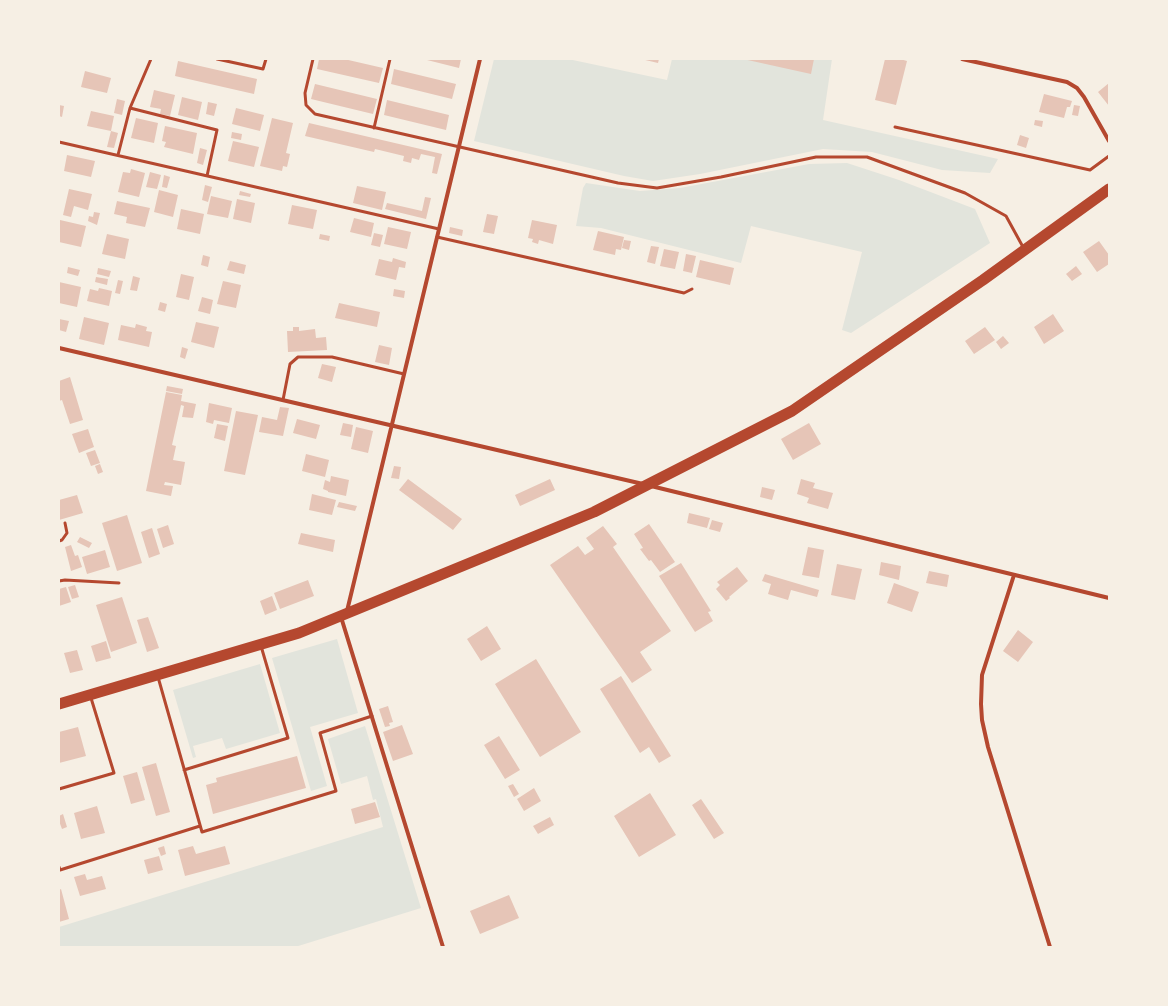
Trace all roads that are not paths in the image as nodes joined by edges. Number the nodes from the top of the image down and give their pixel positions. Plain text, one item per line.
1 (151, 59) edge
2 (217, 59) edge
3 (266, 59) edge
4 (313, 59) edge
5 (390, 59) edge
6 (480, 59) edge
7 (962, 59) edge
8 (130, 108) junction
9 (895, 127) dead end
10 (374, 128) junction
11 (1109, 141) edge
12 (59, 142) edge
13 (459, 148) junction
14 (118, 155) junction
15 (1109, 156) edge
16 (207, 176) junction
17 (1109, 189) edge
18 (439, 229) junction
19 (437, 237) junction
20 (1025, 250) junction
21 (692, 289) dead end
22 (59, 348) edge
23 (404, 374) junction
24 (283, 400) junction
25 (392, 425) junction
26 (647, 485) junction
27 (64, 523) dead end
28 (59, 541) edge
29 (1014, 575) junction
30 (59, 581) edge
31 (119, 583) dead end
32 (1109, 598) edge
33 (344, 614) junction
34 (260, 644) junction
35 (157, 675) junction
36 (90, 695) junction
37 (59, 704) edge
38 (372, 716) junction
39 (184, 770) junction
40 (59, 789) edge
41 (200, 826) junction
42 (59, 869) edge
43 (443, 947) edge
44 (1050, 947) edge

1 - 8 lane
2 - 3 lane
4 - 10 lane
5 - 10 lane
6 - 13 street
7 - 11 street
8 - 14 lane
8 - 16 lane
9 - 15 lane
10 - 13 lane
12 - 14 lane
13 - 18 street
13 - 20 lane
14 - 16 lane
16 - 18 lane
17 - 20 highway
18 - 19 street
19 - 21 lane
19 - 23 street
20 - 26 highway
22 - 24 street
23 - 24 lane
23 - 25 street
24 - 25 street
25 - 26 street
25 - 33 street
26 - 29 street
26 - 33 highway
27 - 28 lane
29 - 32 street
29 - 44 street
30 - 31 lane
33 - 34 highway
33 - 38 street
34 - 35 highway
34 - 39 lane
35 - 36 highway
35 - 39 lane
36 - 37 highway
36 - 40 lane
38 - 41 lane
38 - 43 street
39 - 41 lane
41 - 42 lane

